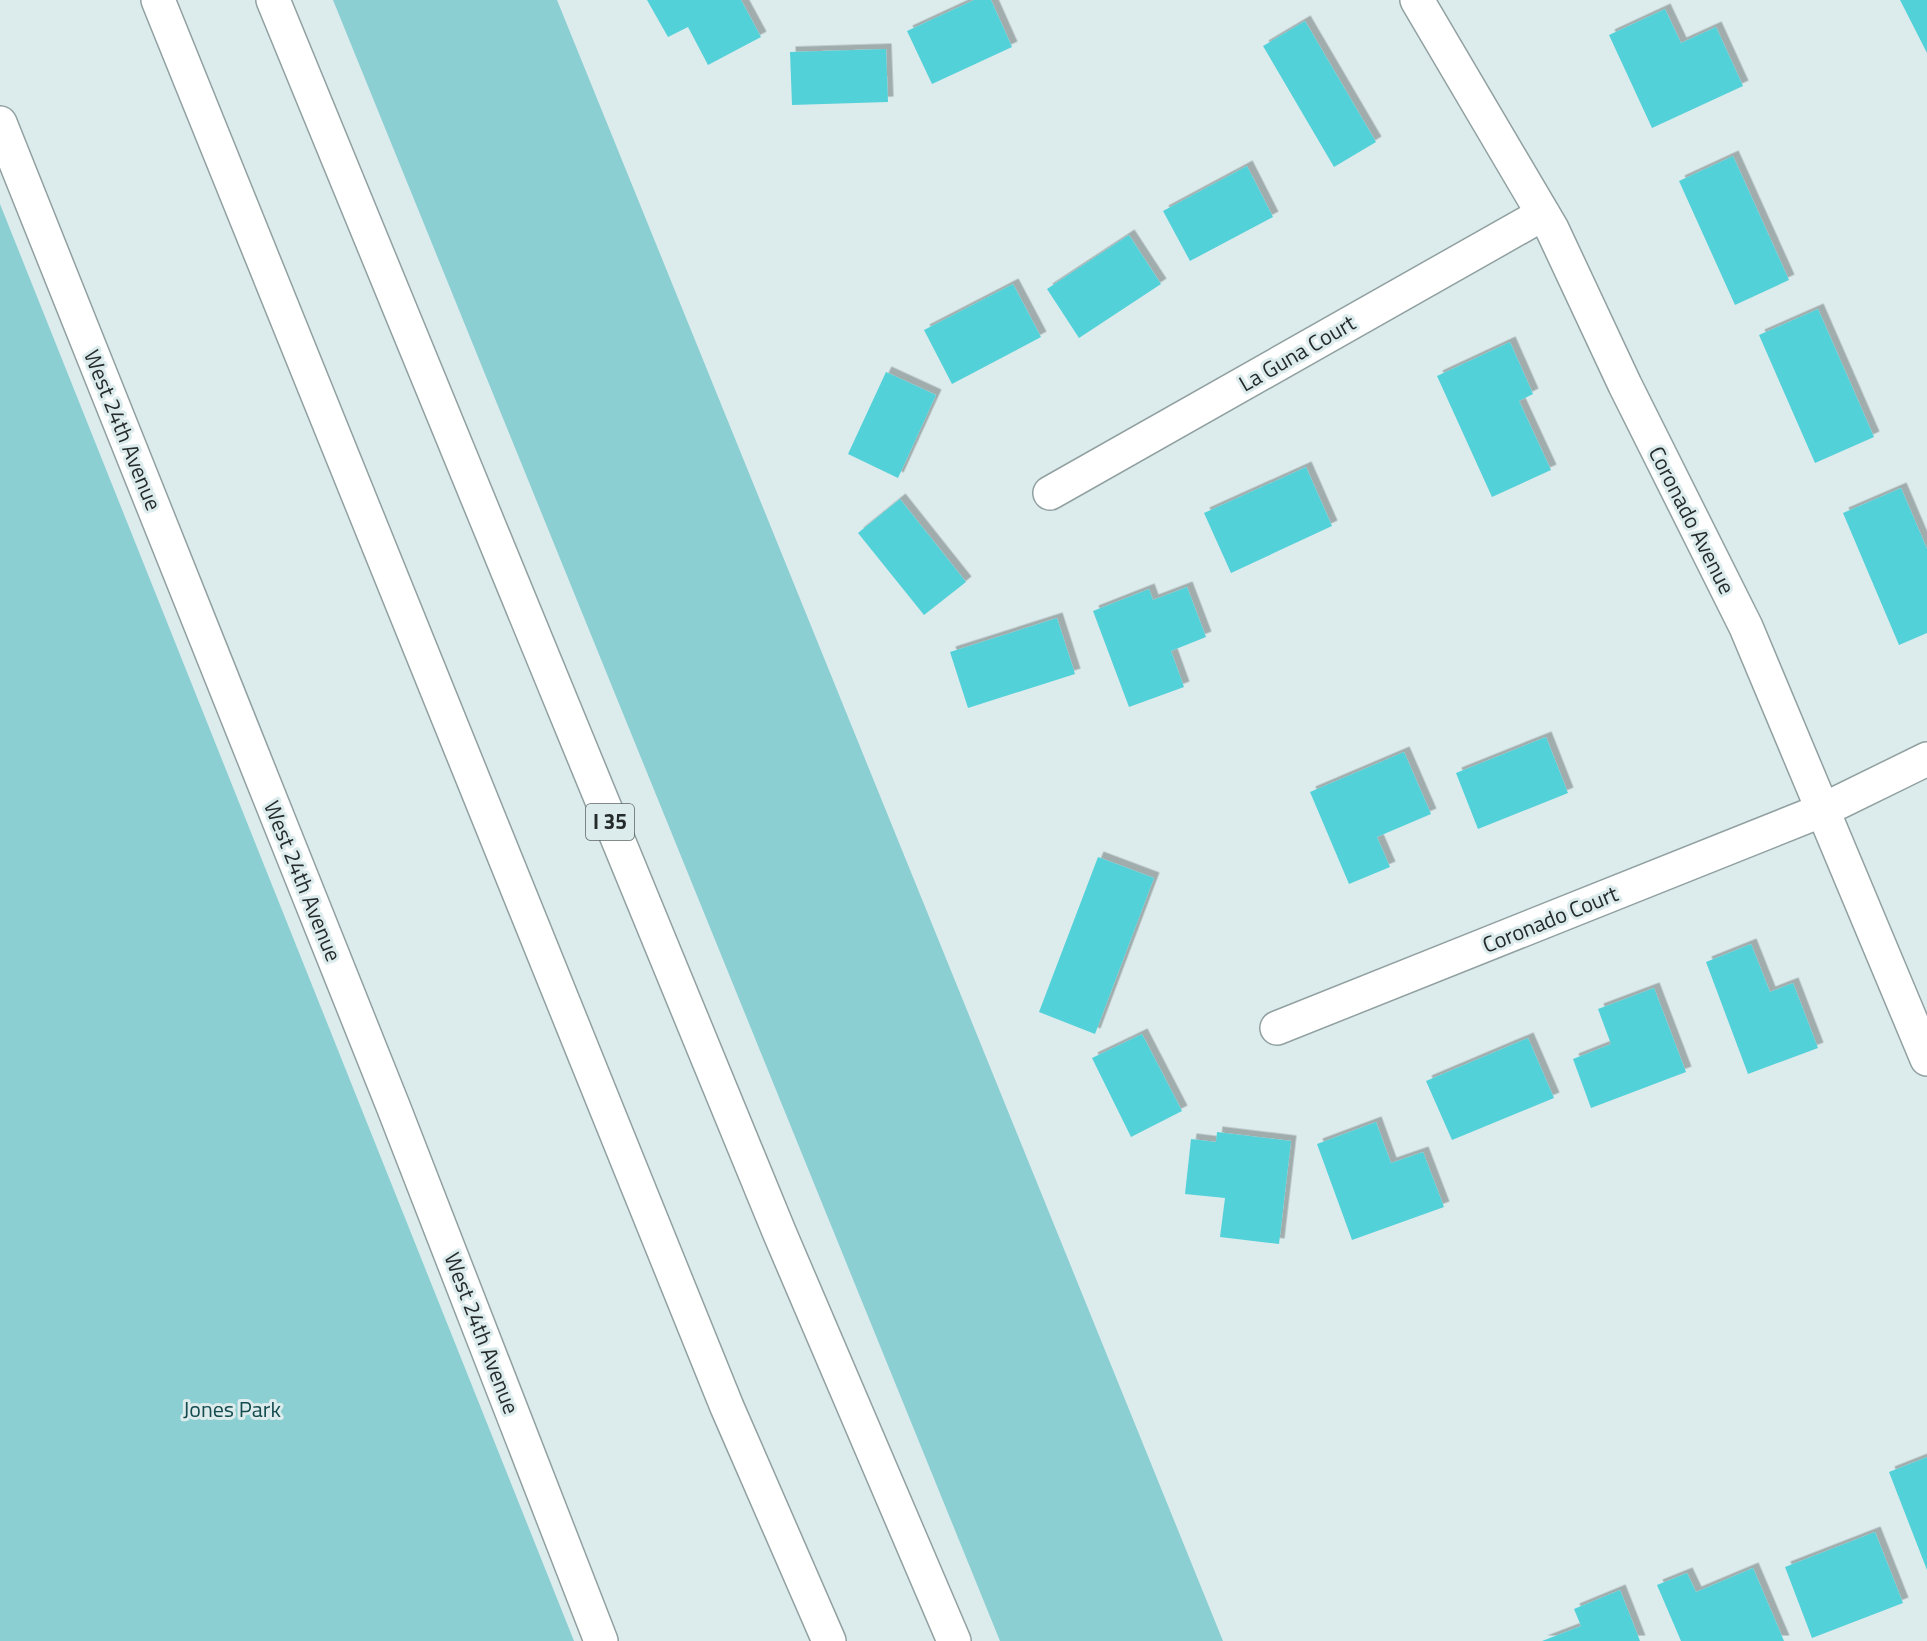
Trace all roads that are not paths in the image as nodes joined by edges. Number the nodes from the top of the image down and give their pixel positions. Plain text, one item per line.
1 (158, 0) edge
2 (273, 0) edge
3 (1417, 0) edge
4 (0, 123) edge
5 (1543, 214) junction
6 (1050, 493) dead end
7 (1927, 759) edge
8 (1822, 810) junction
9 (1277, 1028) dead end
10 (1927, 1059) edge
11 (601, 1641) edge
12 (829, 1641) edge
13 (954, 1641) edge

1 - 12 main road
2 - 13 main road, I 35
3 - 5 main road, Coronado Avenue
4 - 11 main road, West 24th Avenue
5 - 6 main road, La Guna Court
5 - 8 main road, Coronado Avenue
7 - 8 main road, Coronado Court
8 - 9 main road, Coronado Court
8 - 10 main road, Coronado Avenue

